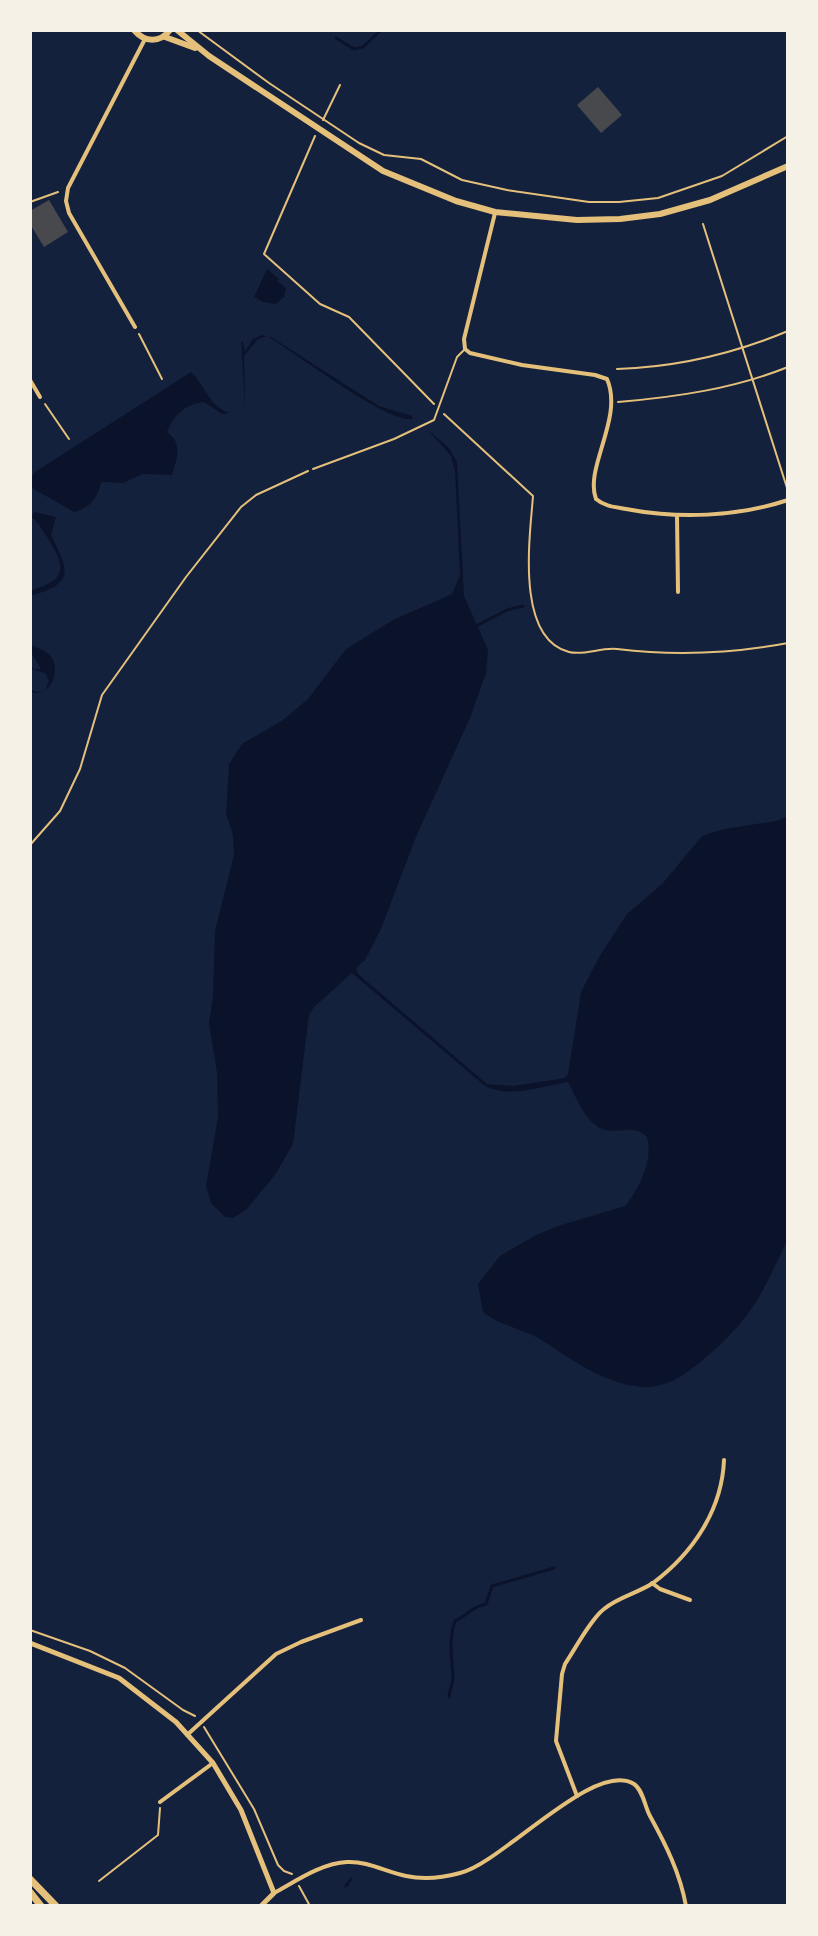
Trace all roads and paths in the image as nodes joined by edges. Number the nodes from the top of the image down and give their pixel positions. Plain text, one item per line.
1 (134, 30) edge
2 (170, 30) edge
3 (177, 30) edge
4 (197, 30) edge
5 (165, 37) junction
6 (145, 39) junction
7 (199, 49) junction
8 (340, 85) dead end
9 (788, 136) edge
10 (788, 166) edge
11 (58, 192) dead end
12 (30, 202) edge
13 (495, 212) junction
14 (703, 224) dead end
15 (135, 327) joint
16 (788, 331) edge
17 (743, 348) junction
18 (465, 349) junction
19 (788, 367) edge
20 (617, 369) dead end
21 (162, 379) dead end
22 (30, 380) edge
23 (754, 380) junction
24 (40, 397) joint
25 (611, 403) junction
26 (439, 409) junction
27 (69, 439) dead end
28 (313, 469) joint
29 (788, 491) edge
30 (788, 500) edge
31 (677, 515) junction
32 (678, 592) dead end
33 (788, 643) edge
34 (30, 845) edge
35 (724, 1460) dead end
36 (652, 1583) junction
37 (690, 1600) dead end
38 (361, 1620) dead end
39 (30, 1630) edge
40 (30, 1643) edge
41 (200, 1722) junction
42 (187, 1735) junction
43 (213, 1763) junction
44 (577, 1796) junction
45 (160, 1802) joint
46 (278, 1865) dead end
47 (30, 1879) edge
48 (99, 1881) dead end
49 (30, 1892) edge
50 (274, 1893) junction
51 (41, 1906) edge
52 (56, 1906) edge
53 (261, 1906) edge
54 (686, 1906) edge

1 - 6 main road
2 - 5 main road
3 - 7 main road
4 - 9 path
5 - 6 main road
5 - 7 main road
6 - 15 street
7 - 13 main road
8 - 26 path
10 - 13 main road
11 - 12 lane
13 - 18 street
14 - 17 path
15 - 21 path
16 - 17 path
17 - 20 path
17 - 23 path
18 - 25 street
18 - 26 lane
19 - 23 path
22 - 24 street
23 - 25 path
23 - 29 path
24 - 27 path
25 - 31 street
26 - 28 lane
26 - 33 path
28 - 34 path
30 - 31 street
31 - 32 street
35 - 36 street
36 - 37 street
36 - 44 street
38 - 41 street
39 - 41 path
40 - 42 street
41 - 42 street
41 - 46 path
42 - 43 street
43 - 45 street
43 - 50 street
44 - 50 street
44 - 54 street
45 - 48 path
47 - 52 main road
49 - 51 main road
50 - 53 street

